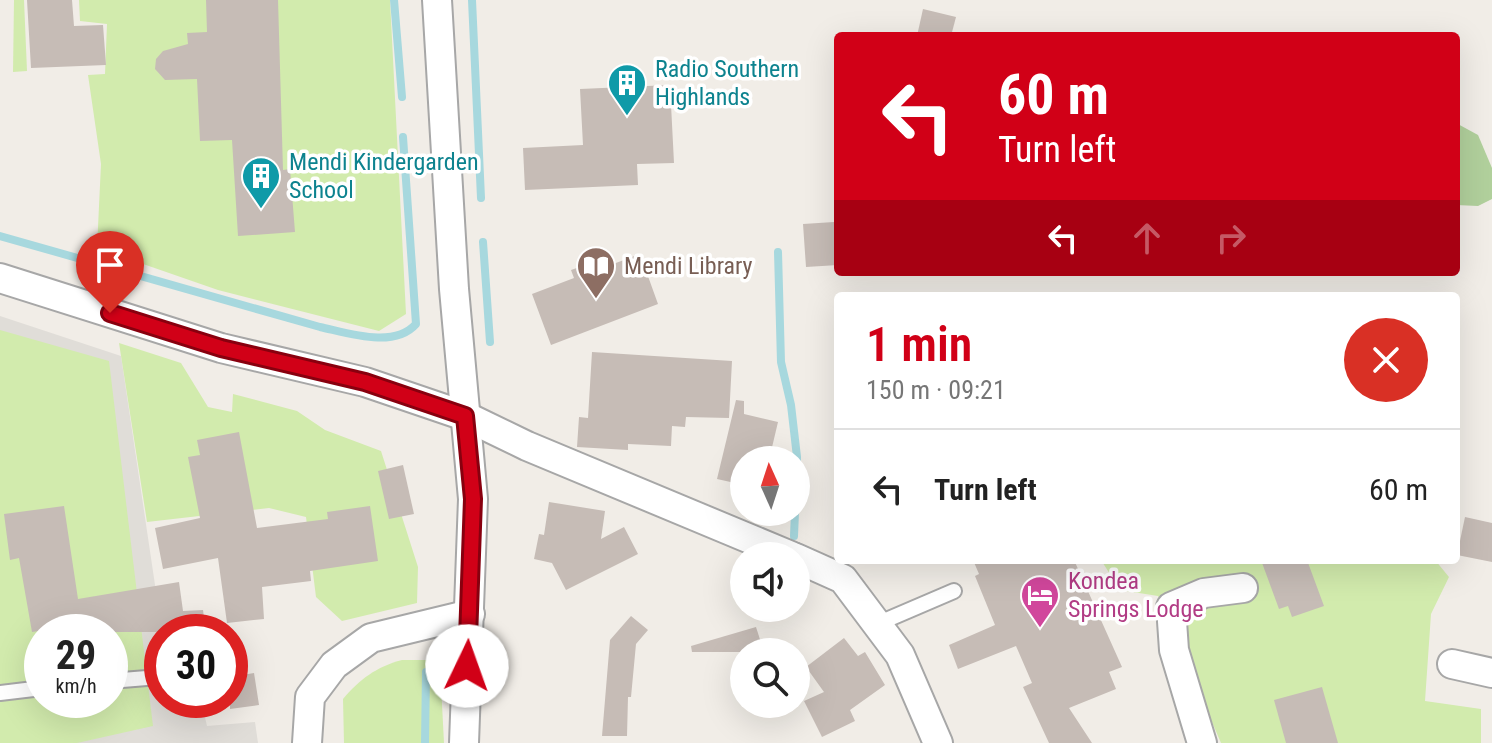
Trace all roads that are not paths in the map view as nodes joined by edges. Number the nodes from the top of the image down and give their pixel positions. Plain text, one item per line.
1 (437, 0) edge
2 (0, 278) edge
3 (465, 416) junction
4 (757, 542) edge
5 (810, 564) edge
6 (1243, 588) dead end
7 (954, 591) dead end
8 (470, 614) junction
9 (877, 624) junction
10 (1452, 664) dead end
11 (1492, 673) edge
12 (24, 690) edge
13 (0, 693) edge
14 (307, 743) edge
15 (464, 743) edge
16 (938, 743) edge
17 (1202, 743) edge

1 - 3 street
2 - 3 street
3 - 4 street
3 - 8 street
5 - 9 street
6 - 17 street
7 - 9 lane
8 - 14 street
8 - 15 street
9 - 16 street
10 - 11 street
12 - 13 lane

